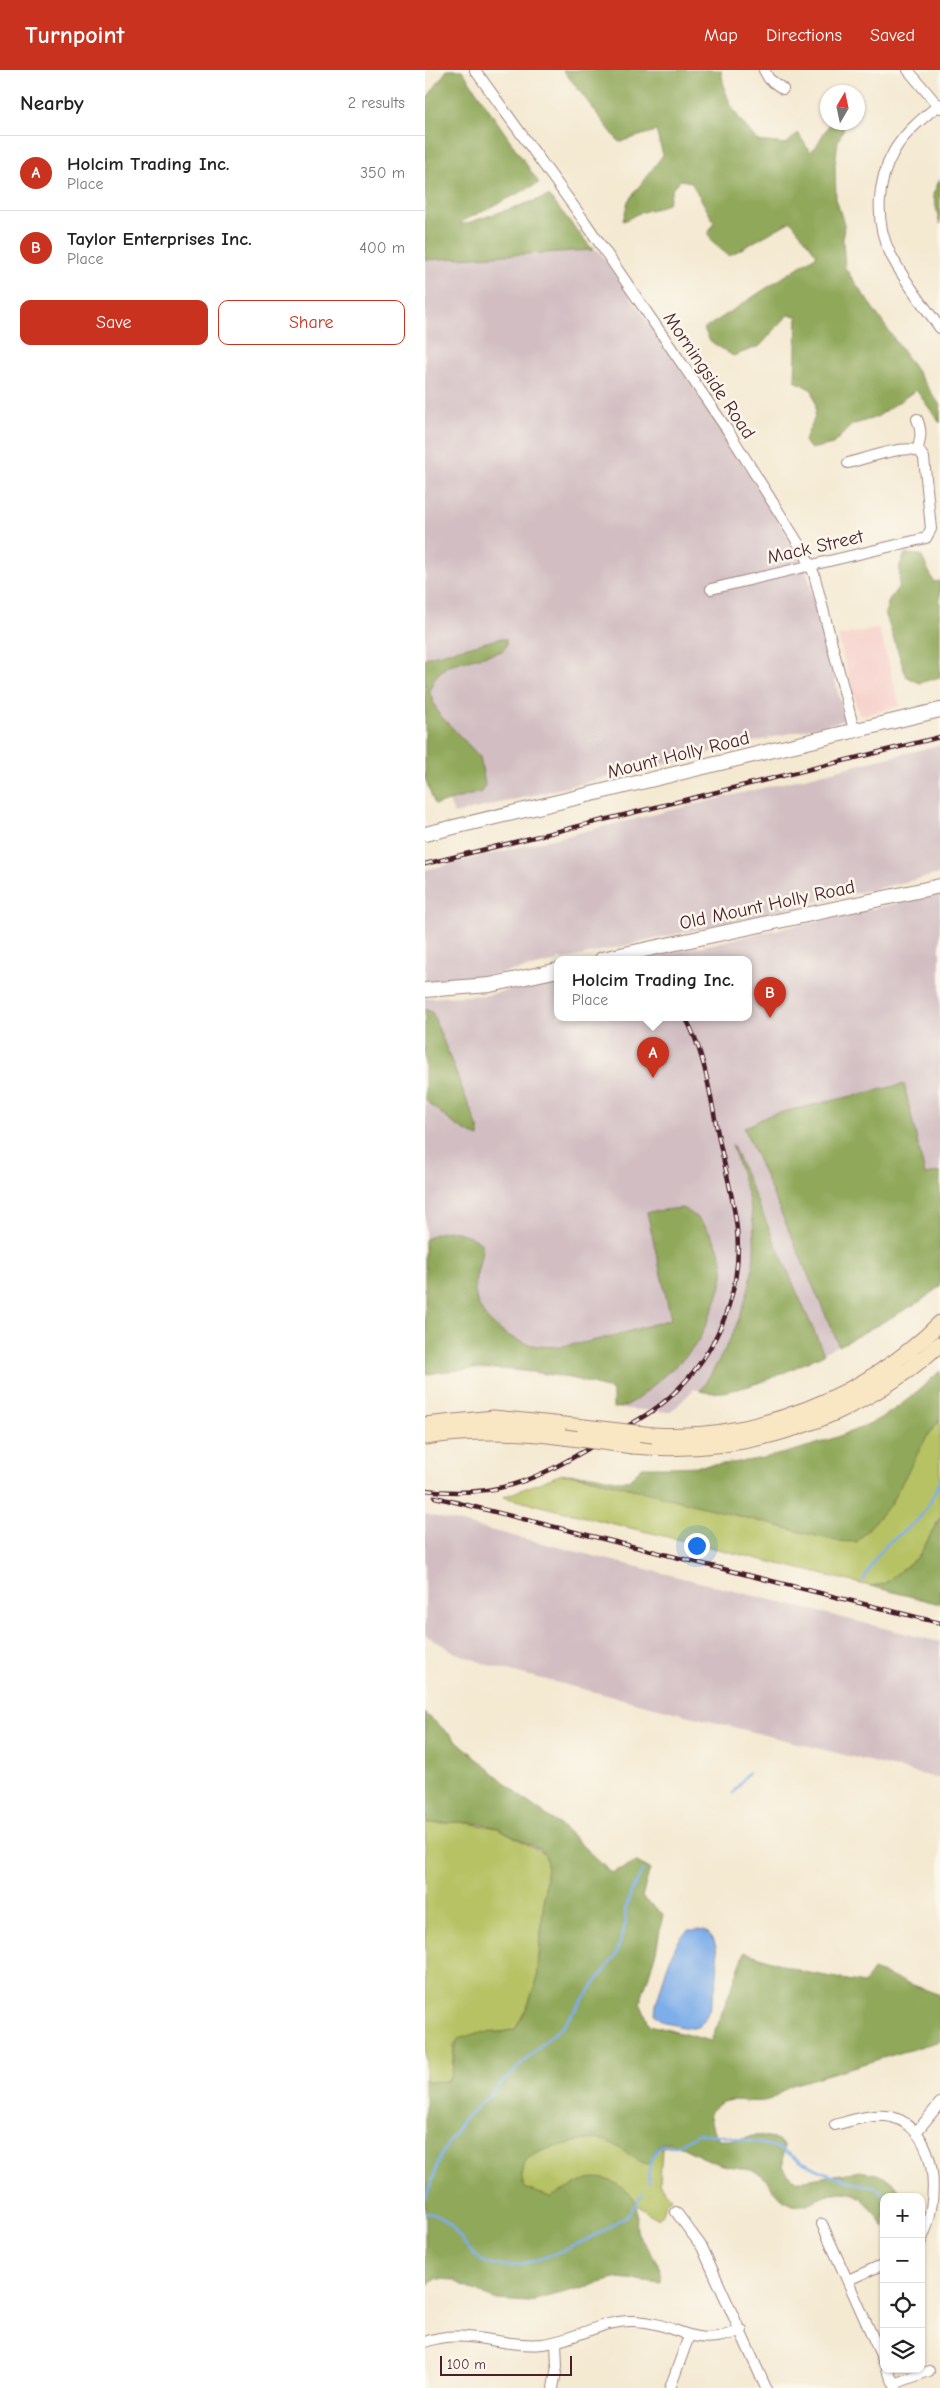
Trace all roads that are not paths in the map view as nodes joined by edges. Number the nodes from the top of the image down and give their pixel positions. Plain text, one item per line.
1 (475, 70) edge
2 (764, 70) edge
3 (908, 70) edge
4 (783, 89) dead end
5 (939, 106) edge
6 (940, 328) edge
7 (917, 419) dead end
8 (917, 451) junction
9 (848, 463) dead end
10 (811, 566) junction
11 (711, 589) dead end
12 (940, 710) edge
13 (855, 730) junction
14 (425, 834) edge
15 (940, 886) edge
16 (616, 956) edge
17 (554, 971) edge
18 (425, 990) edge
19 (940, 1323) edge
20 (940, 1344) edge
21 (425, 1425) edge
22 (425, 1437) edge
23 (940, 2103) edge
24 (835, 2124) dead end
25 (918, 2130) junction
26 (677, 2212) dead end
27 (822, 2224) dead end
28 (922, 2238) edge
29 (880, 2266) edge
30 (848, 2280) junction
31 (742, 2330) junction
32 (689, 2336) junction
33 (425, 2342) edge
34 (556, 2342) junction
35 (880, 2353) edge
36 (929, 2371) dead end
37 (889, 2373) edge
38 (895, 2386) edge
39 (553, 2388) edge
40 (670, 2388) edge
41 (767, 2388) edge

1 - 10 street, Morningside Road
2 - 4 street
3 - 5 street
5 - 6 street
7 - 8 street
8 - 9 street
8 - 10 street, Mack Street
10 - 11 street, Mack Street
10 - 13 street, Morningside Road
12 - 13 street, Mount Holly Road
13 - 14 street, Mount Holly Road
15 - 16 street, Old Mount Holly Road
17 - 18 street
19 - 21 main road, bridge
20 - 22 main road, bridge
23 - 25 street
24 - 25 street
25 - 28 street
26 - 31 street
27 - 30 street
29 - 30 street
30 - 35 street
31 - 32 street
31 - 41 street
32 - 34 street
32 - 40 street
33 - 34 street
34 - 39 street
36 - 38 street
37 - 38 street

